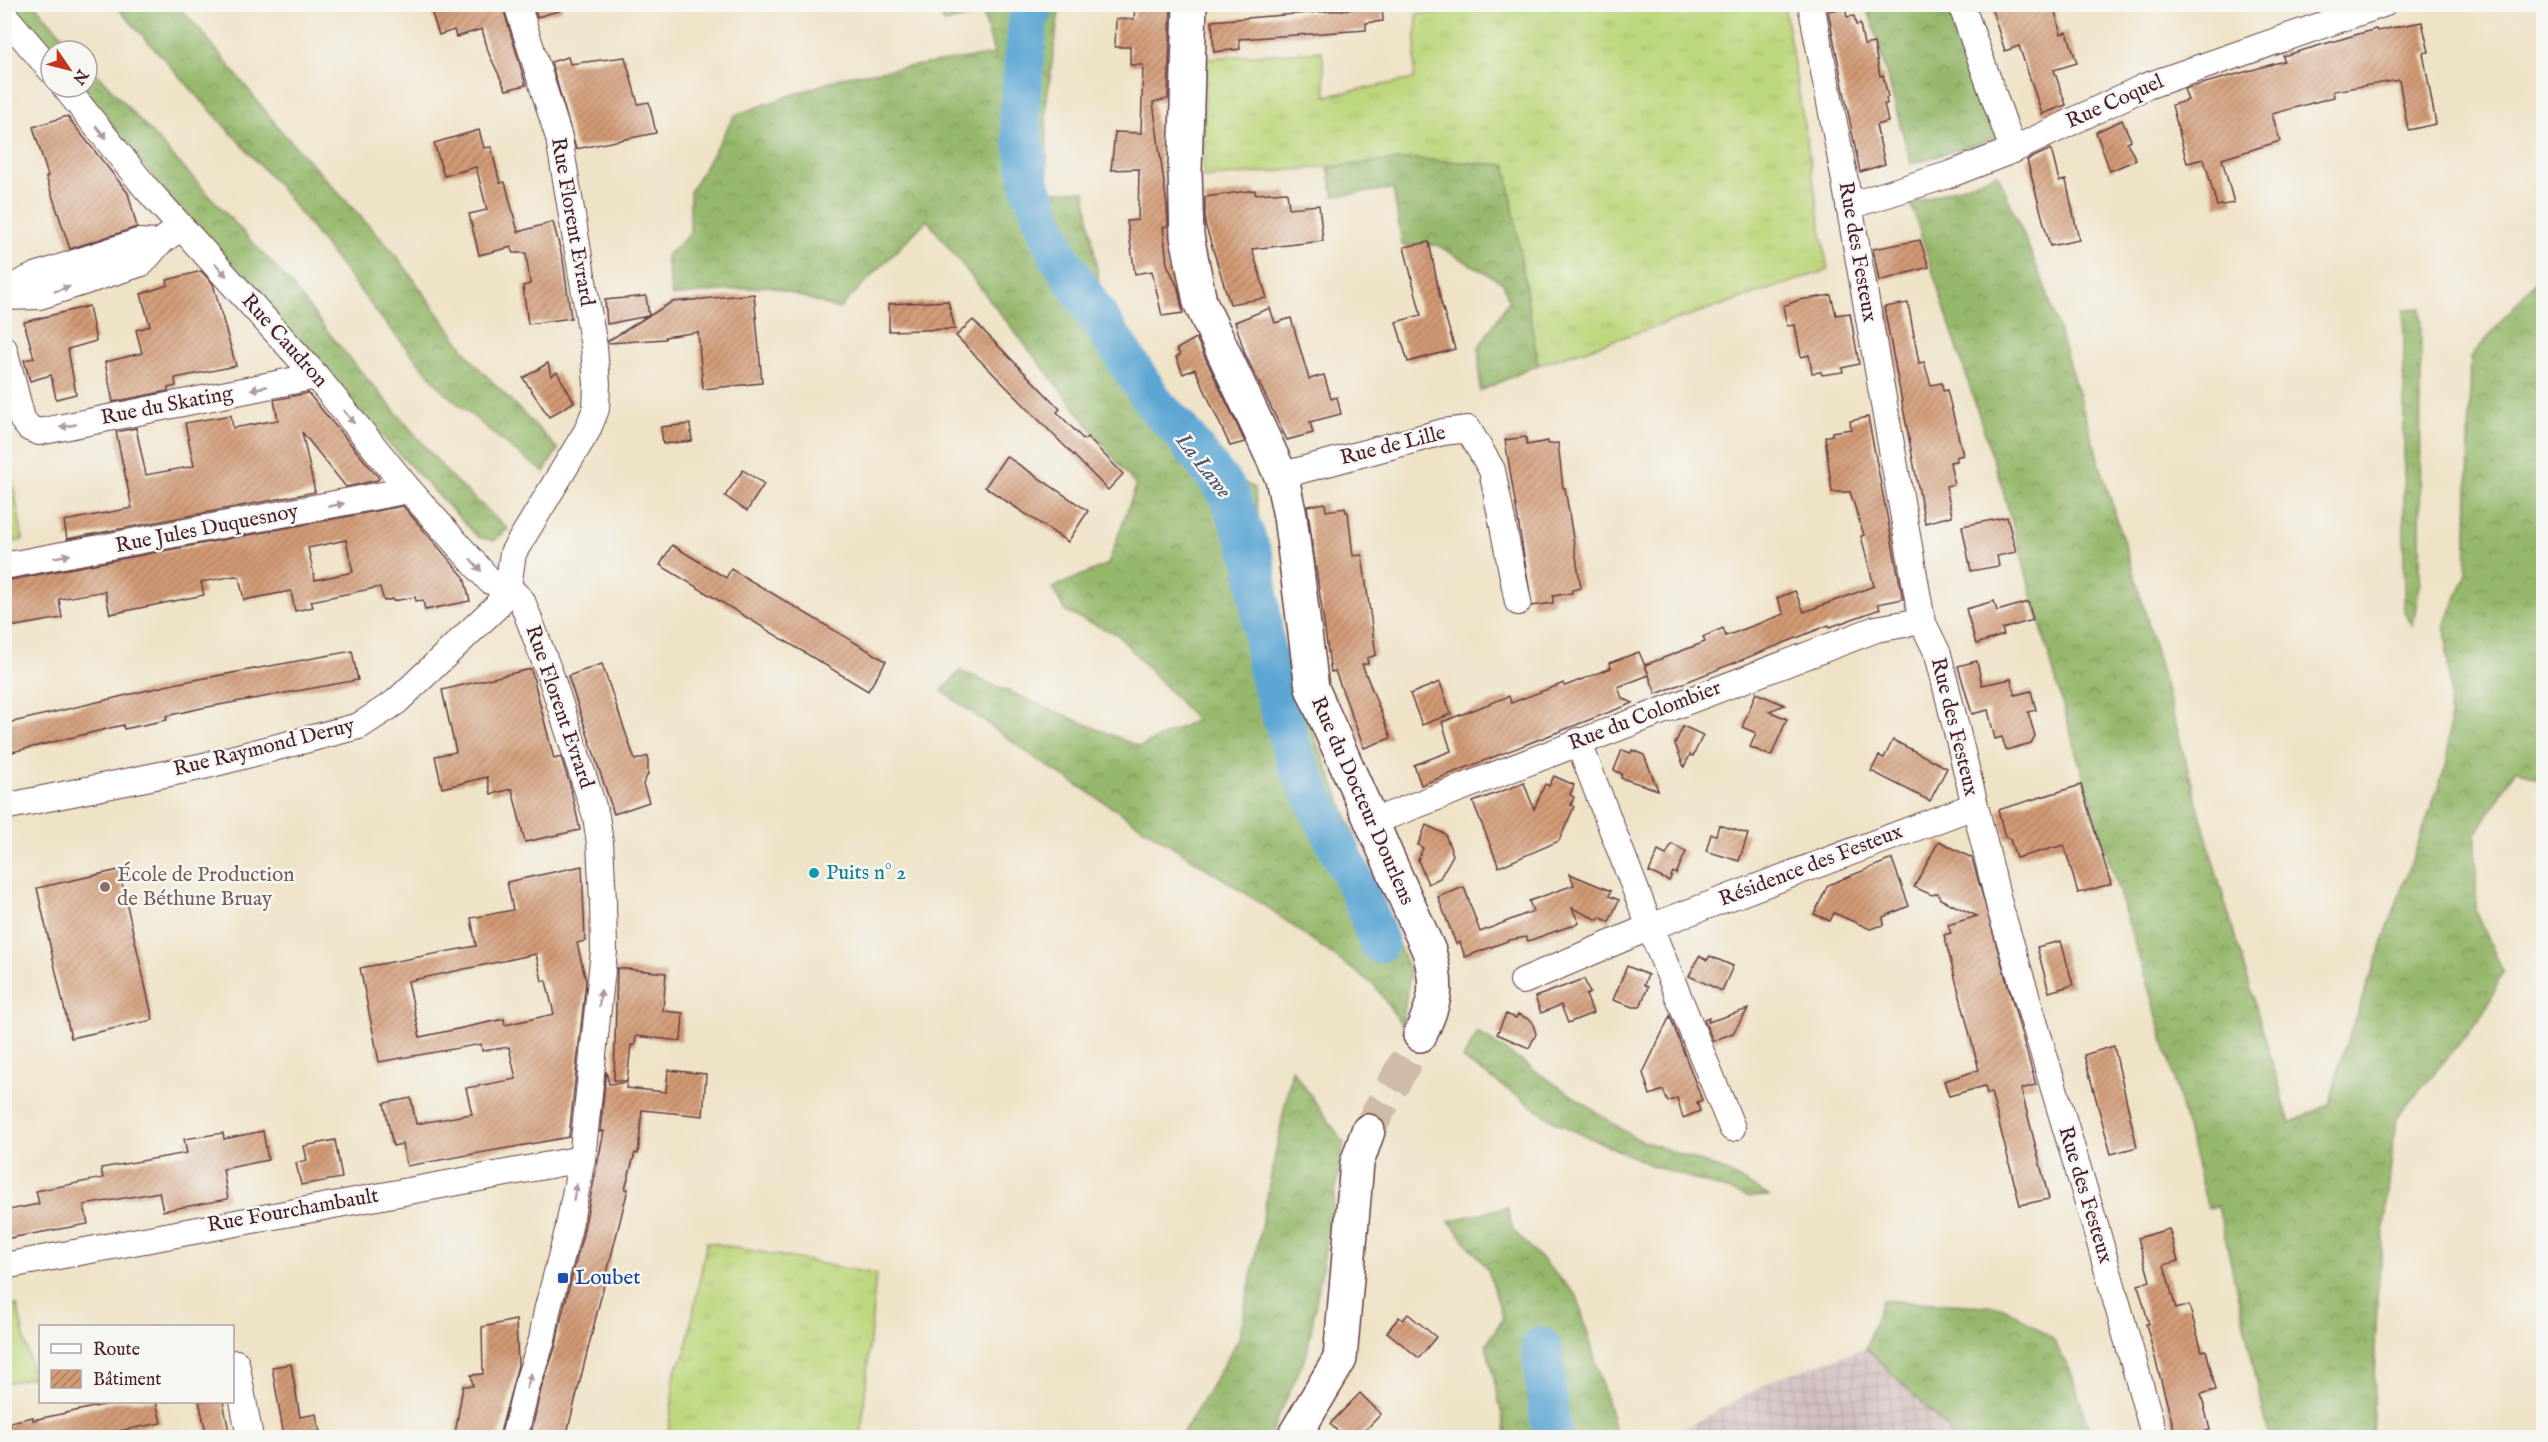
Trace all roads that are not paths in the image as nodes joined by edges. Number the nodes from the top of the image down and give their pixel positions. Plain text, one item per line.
1 (517, 4) edge
2 (1190, 4) edge
3 (1811, 4) edge
4 (1961, 4) edge
5 (2384, 4) edge
6 (4, 15) edge
7 (39, 56) edge
8 (75, 99) edge
9 (2013, 150) junction
10 (1849, 206) junction
11 (181, 227) junction
12 (159, 243) junction
13 (4, 291) edge
14 (4, 297) edge
15 (4, 349) edge
16 (316, 376) junction
17 (1282, 478) junction
18 (409, 490) junction
19 (4, 566) edge
20 (508, 587) junction
21 (1518, 602) dead end
22 (1922, 621) junction
23 (1578, 741) junction
24 (1974, 806) junction
25 (4, 807) edge
26 (1372, 822) junction
27 (1650, 927) junction
28 (1523, 981) dead end
29 (1420, 1035) tunnel mouth
30 (1732, 1128) dead end
31 (1368, 1131) tunnel mouth
32 (582, 1159) junction
33 (4, 1266) edge
34 (236, 1363) dead end
35 (250, 1437) edge
36 (514, 1437) edge
37 (1293, 1437) edge
38 (2155, 1437) edge

1 - 20 street, Rue Florent Evrard
2 - 17 street, Rue du Docteur Dourlens
3 - 10 street, Rue des Festeux
4 - 9 street
5 - 9 street, Rue Coquel
6 - 7 street
8 -> 11 street, Rue Caudron
9 - 10 street, Rue Coquel
10 - 22 street, Rue des Festeux
11 - 12 street
11 -> 16 street, Rue Caudron
12 - 13 street
14 -> 12 street
16 -> 15 street, Rue du Skating
16 -> 18 street, Rue Caudron
17 - 21 street, Rue de Lille
17 - 26 street, Rue du Docteur Dourlens
19 -> 18 street, Rue Jules Duquesnoy
18 -> 20 street, Rue Caudron
20 - 25 street, Rue Raymond Deruy
32 -> 20 street, Rue Florent Evrard
22 - 23 street, Rue du Colombier
22 - 24 street, Rue des Festeux
23 - 26 street, Rue du Colombier
23 - 27 street
24 - 27 street, Résidence des Festeux
24 - 38 street, Rue des Festeux
26 - 29 street, Rue du Docteur Dourlens
27 - 28 street, Résidence des Festeux
27 - 30 street
31 - 37 street
32 - 33 street, Rue Fourchambault
36 -> 32 street, Rue Florent Evrard
34 - 35 street

